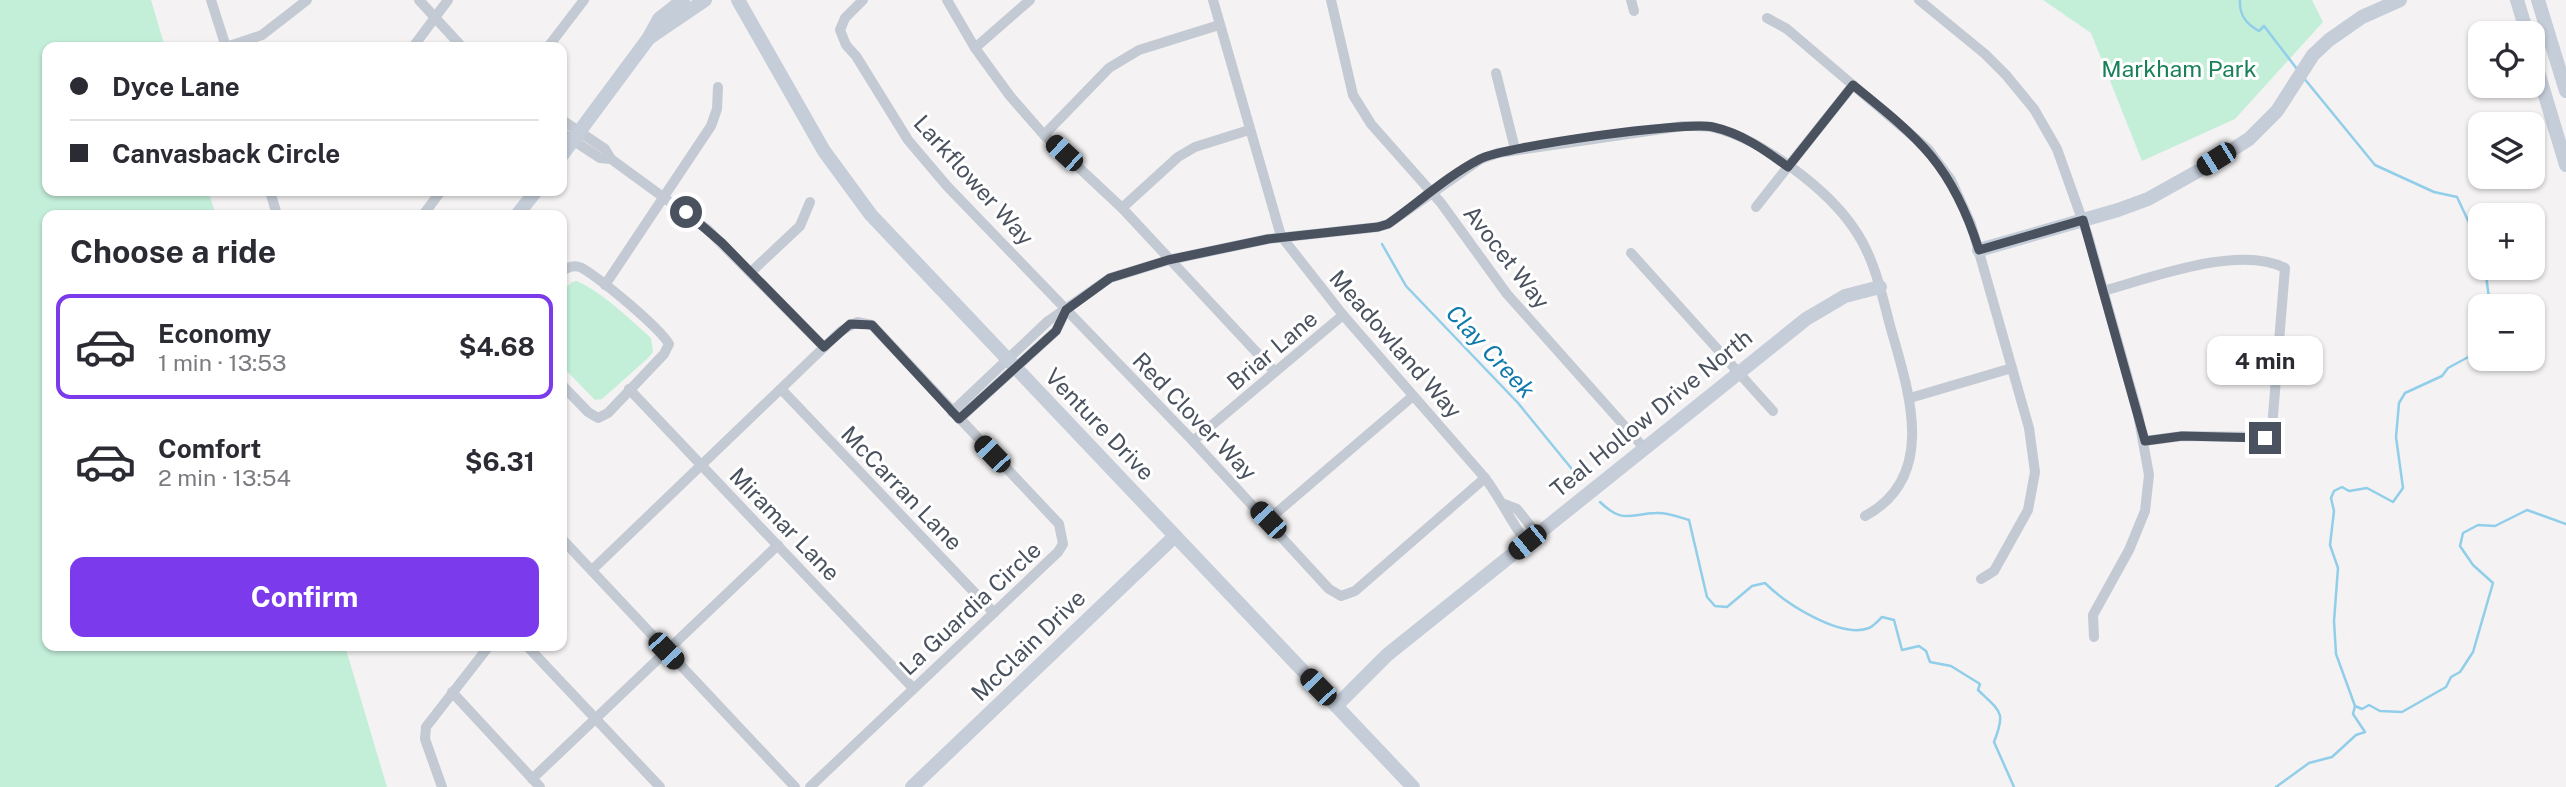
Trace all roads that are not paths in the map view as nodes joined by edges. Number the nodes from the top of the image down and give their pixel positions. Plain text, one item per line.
1 (211, 0) edge
2 (307, 0) edge
3 (419, 0) edge
4 (448, 0) edge
5 (584, 0) edge
6 (683, 0) edge
7 (705, 0) edge
8 (738, 0) edge
9 (863, 0) edge
10 (947, 0) edge
11 (1030, 0) edge
12 (1213, 0) edge
13 (1331, 0) edge
14 (1631, 0) edge
15 (1919, 0) edge
16 (2517, 0) edge
17 (2538, 0) edge
18 (2390, 2) edge
19 (1634, 11) dead end
20 (436, 17) junction
21 (1767, 18) dead end
22 (2523, 21) edge
23 (1219, 25) junction
24 (648, 38) junction
25 (224, 42) edge
26 (241, 42) edge
27 (417, 42) edge
28 (458, 42) edge
29 (552, 42) edge
30 (975, 48) junction
31 (1496, 73) dead end
32 (1853, 85) junction
33 (718, 86) dead end
34 (2566, 91) edge
35 (2545, 95) edge
36 (1249, 130) junction
37 (1044, 135) junction
38 (571, 136) edge
39 (1515, 149) junction
40 (2566, 165) edge
41 (1788, 167) junction
42 (1433, 193) junction
43 (532, 196) edge
44 (664, 196) junction
45 (810, 202) dead end
46 (1756, 207) dead end
47 (1122, 208) junction
48 (521, 210) edge
49 (2083, 220) junction
50 (1281, 236) junction
51 (1979, 250) junction
52 (1631, 253) dead end
53 (1168, 260) junction
54 (567, 267) edge
55 (751, 272) junction
56 (605, 285) junction
57 (1880, 287) junction
58 (2103, 291) junction
59 (1066, 310) junction
60 (1343, 315) junction
61 (824, 347) junction
62 (1011, 364) junction
63 (2012, 369) junction
64 (1274, 371) junction
65 (1739, 373) junction
66 (629, 389) junction
67 (567, 390) edge
68 (782, 390) junction
69 (1413, 396) junction
70 (1910, 398) junction
71 (1773, 411) dead end
72 (956, 415) junction
73 (2145, 441) junction
74 (1194, 442) junction
75 (1645, 449) junction
76 (702, 465) junction
77 (1485, 478) junction
78 (1866, 516) dead end
79 (1268, 520) junction
80 (1175, 537) junction
81 (1532, 538) junction
82 (567, 544) edge
83 (778, 544) junction
84 (592, 570) junction
85 (1981, 579) dead end
86 (995, 613) junction
87 (2094, 637) dead end
88 (485, 651) edge
89 (532, 651) edge
90 (666, 651) junction
91 (912, 687) junction
92 (452, 692) junction
93 (1336, 706) junction
94 (596, 718) junction
95 (535, 784) edge
96 (442, 787) edge
97 (660, 787) edge
98 (795, 787) edge
99 (810, 787) edge
100 (912, 787) edge
101 (1413, 787) edge

1 - 25 street
2 - 26 street
3 - 20 street
4 - 20 street
5 - 29 street
6 - 24 street
7 - 24 street
8 - 62 street, Venture Drive
9 - 59 street, Larkflower Way
10 - 30 street
11 - 30 street
12 - 23 street, Meadowland Way
13 - 42 street, Avocet Way
14 - 19 street
15 - 49 street
16 - 22 street
17 - 34 street
18 - 49 street
20 - 27 street
20 - 28 street
21 - 32 street
23 - 36 street, Meadowland Way
23 - 37 street
24 - 38 street
30 - 37 street
31 - 39 street
32 - 41 street
32 - 51 street
33 - 44 street
35 - 40 street
36 - 47 street
36 - 50 street, Meadowland Way
37 - 47 street
38 - 44 street
39 - 41 street
39 - 42 street
41 - 46 street
41 - 57 street
42 - 50 street
42 - 75 street, Avocet Way
43 - 48 street
44 - 55 street
44 - 56 street
45 - 55 street
47 - 53 street
49 - 51 street
49 - 58 street
50 - 53 street
50 - 60 street, Meadowland Way
51 - 63 street
52 - 65 street
53 - 59 street
53 - 64 street
54 - 56 street
55 - 61 street
56 - 66 street
57 - 65 street, Teal Hollow Drive North
57 - 70 street
58 - 73 street
58 - 73 street
59 - 62 street
59 - 74 street, Red Clover Way
60 - 64 street, Briar Lane
60 - 69 street, Meadowland Way
61 - 68 street, La Guardia Circle
61 - 72 street, La Guardia Circle
62 - 72 street
62 - 80 street, Venture Drive
63 - 70 street
63 - 85 street
64 - 74 street, Briar Lane
65 - 71 street
65 - 75 street, Teal Hollow Drive North
66 - 67 street
66 - 76 street, Miramar Lane
68 - 76 street, La Guardia Circle
68 - 86 street, McCarran Lane
69 - 77 street, Meadowland Way
69 - 79 street
70 - 78 street
72 - 86 street, La Guardia Circle
73 - 87 street
74 - 79 street, Red Clover Way
75 - 81 street, Teal Hollow Drive North
76 - 83 street, Miramar Lane
76 - 84 street, La Guardia Circle
77 - 79 street, Red Clover Way
77 - 81 street, Meadowland Way
80 - 93 street, Venture Drive
80 - 100 street, McClain Drive
81 - 93 street, Teal Hollow Drive North
82 - 84 street
83 - 90 street
83 - 91 street, Miramar Lane
84 - 90 street
86 - 91 street, La Guardia Circle
88 - 92 street
89 - 94 street
90 - 94 street
90 - 98 street
91 - 99 street, La Guardia Circle
92 - 95 street
92 - 96 street
93 - 101 street, Venture Drive
94 - 95 street
94 - 97 street

